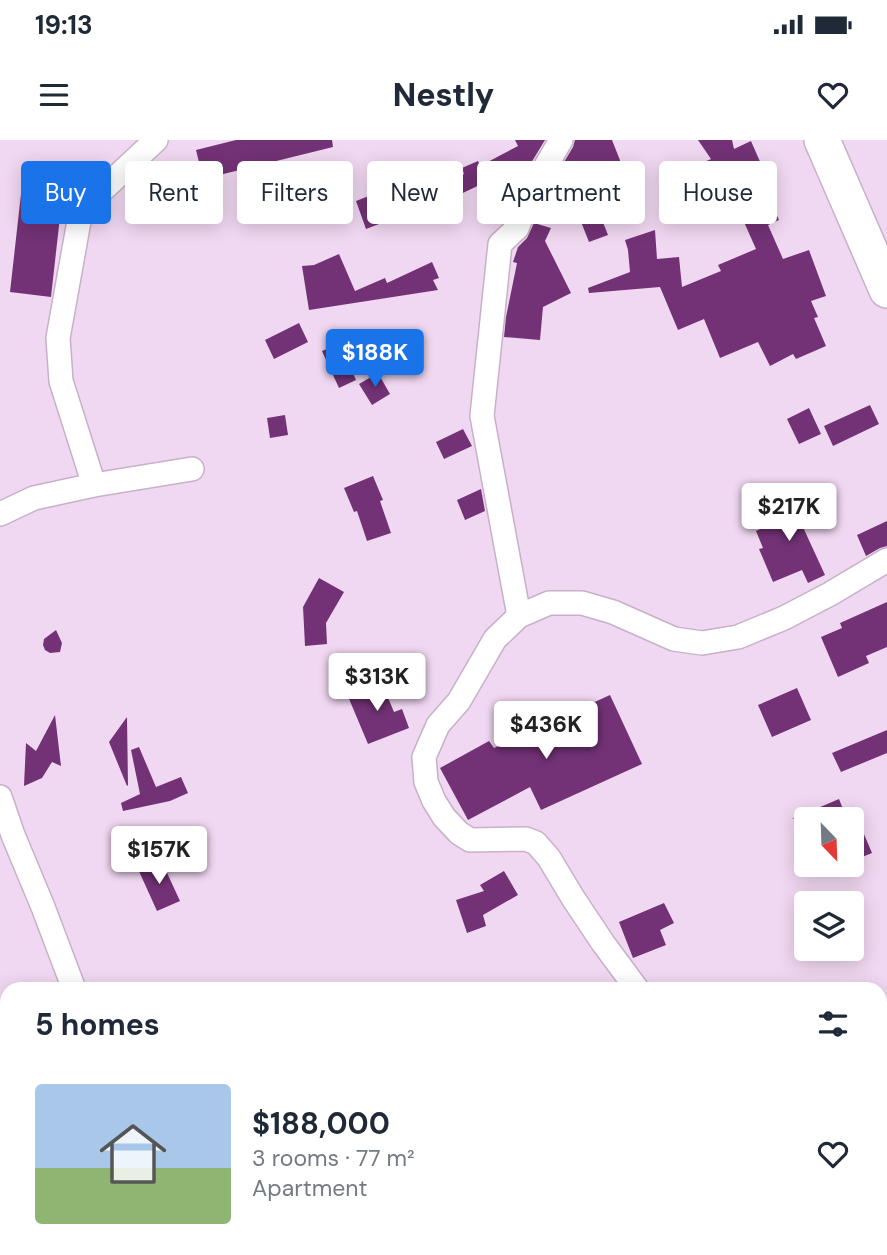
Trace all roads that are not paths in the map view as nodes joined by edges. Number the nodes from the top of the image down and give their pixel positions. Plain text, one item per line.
1 (156, 140) edge
2 (561, 140) edge
3 (822, 140) edge
4 (887, 290) edge
5 (192, 469) dead end
6 (94, 485) junction
7 (0, 514) edge
8 (887, 560) edge
9 (519, 616) junction
10 (0, 797) edge
11 (71, 982) edge
12 (632, 982) edge

1 - 6 street
2 - 9 street
3 - 4 main road
5 - 6 street
6 - 7 street
8 - 9 street
9 - 12 street
10 - 11 street

